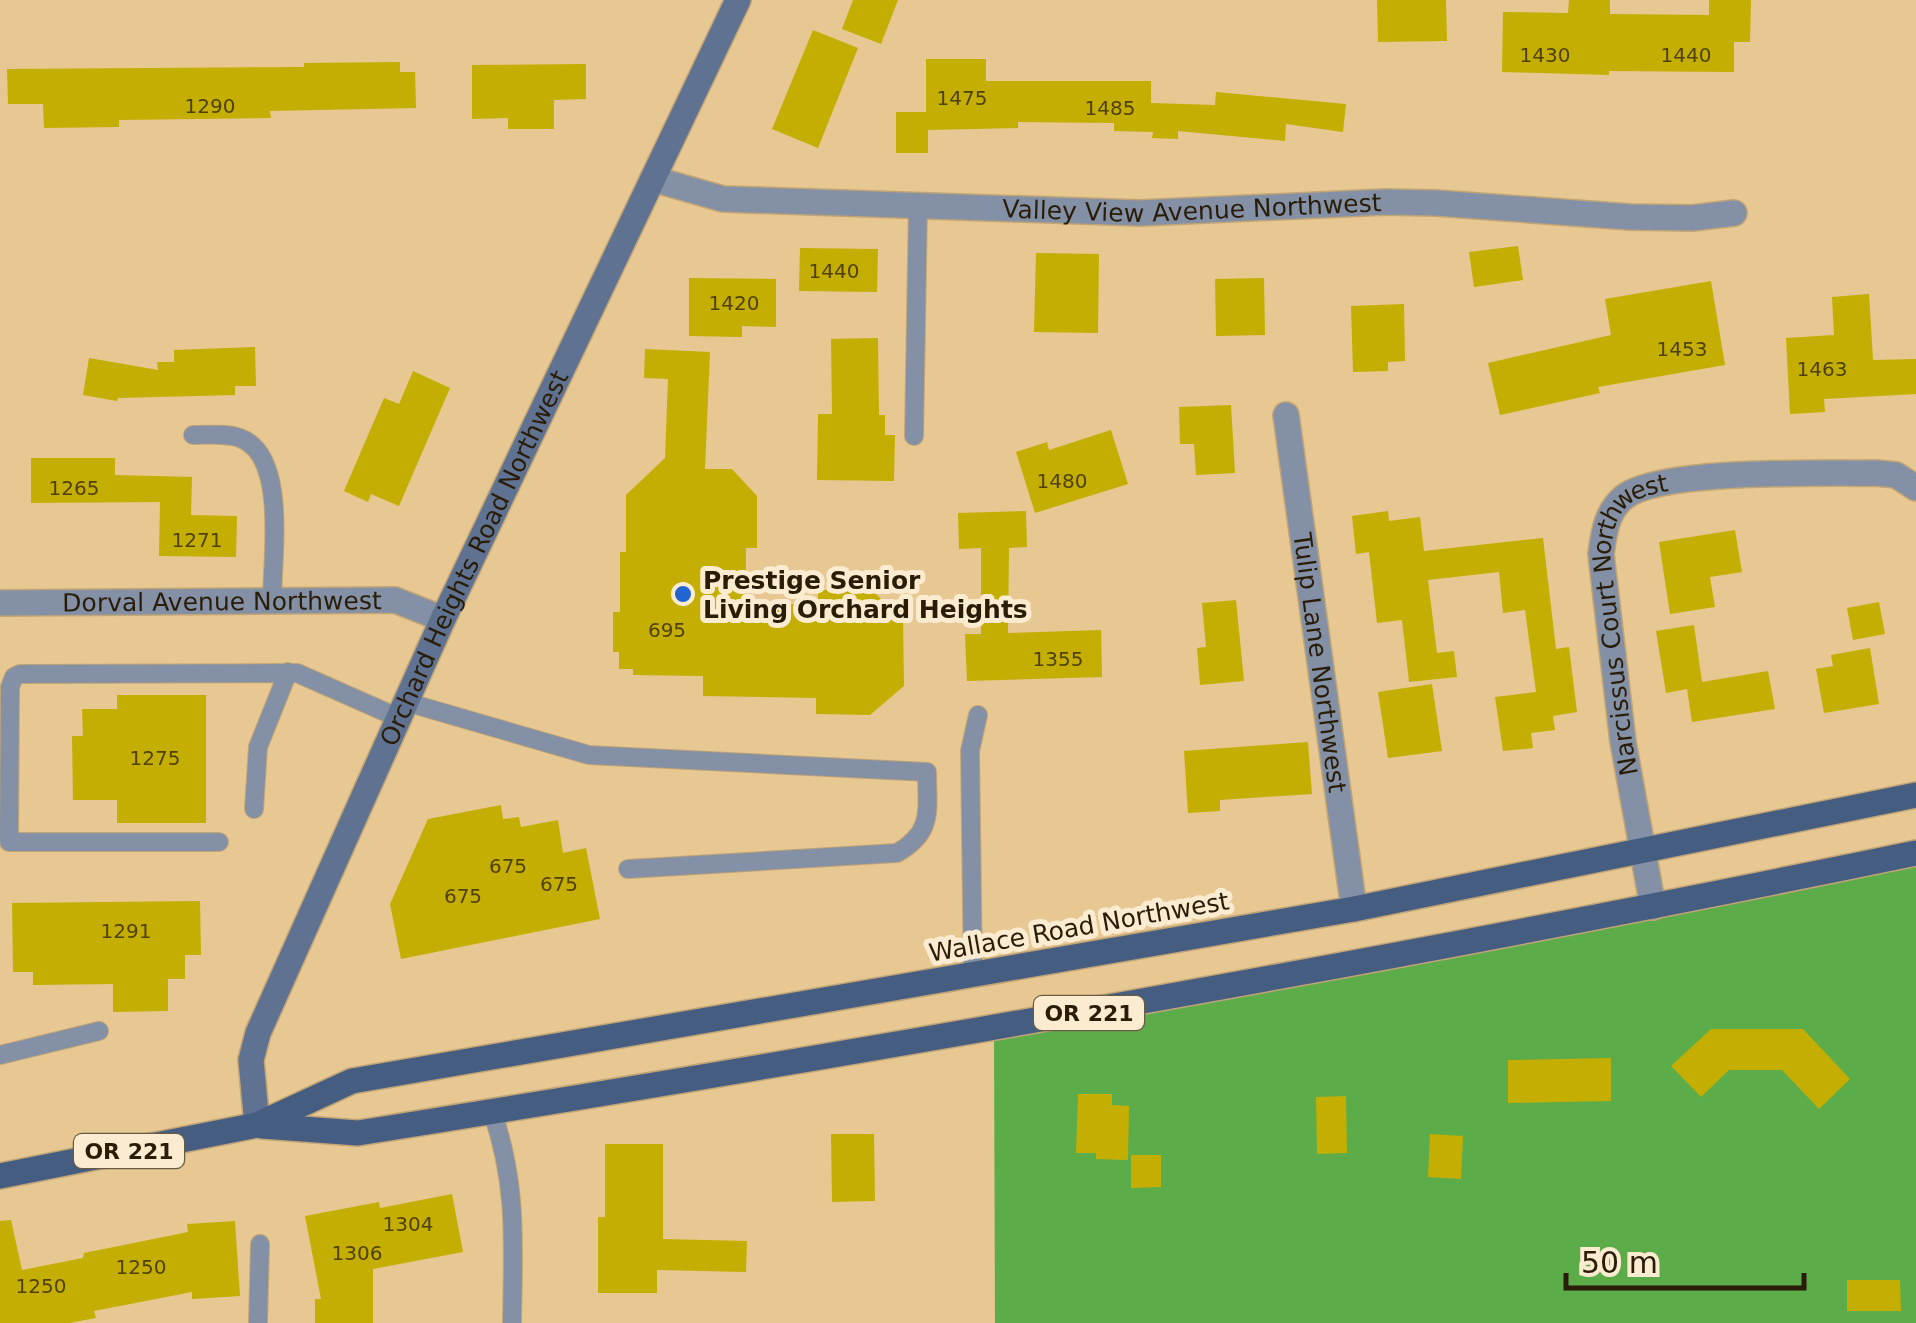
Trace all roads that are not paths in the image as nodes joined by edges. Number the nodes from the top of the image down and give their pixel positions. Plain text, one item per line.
1 (738, 0) edge
2 (653, 180) junction
3 (918, 206) junction
4 (1734, 214) dead end
5 (1286, 416) dead end
6 (193, 434) dead end
7 (914, 436) dead end
8 (1916, 488) edge
9 (272, 601) junction
10 (0, 602) edge
11 (443, 619) junction
12 (288, 672) junction
13 (402, 710) junction
14 (978, 715) dead end
15 (1916, 796) edge
16 (254, 808) dead end
17 (219, 842) dead end
18 (5, 848) edge
19 (1642, 853) junction
20 (1916, 853) edge
21 (628, 869) dead end
22 (1654, 907) junction
23 (1354, 909) junction
24 (973, 976) junction
25 (99, 1031) dead end
26 (0, 1055) edge
27 (492, 1111) junction
28 (258, 1126) junction
29 (0, 1176) edge
30 (260, 1244) dead end
31 (258, 1323) edge
32 (512, 1323) edge

1 - 2 main road, Orchard Heights Road Northwest
2 - 3 street, Valley View Avenue Northwest
2 - 11 main road, Orchard Heights Road Northwest
3 - 4 street, Valley View Avenue Northwest
3 - 7 lane
5 - 23 street, Tulip Lane Northwest
6 - 9 lane
8 - 19 street, Narcissus Court Northwest
9 - 10 street, Dorval Avenue Northwest
9 - 11 street, Dorval Avenue Northwest
11 - 13 main road, Orchard Heights Road Northwest
12 - 13 lane
12 - 16 lane
12 - 18 lane
13 - 21 lane
13 - 28 main road, Orchard Heights Road Northwest
14 - 24 lane
15 - 19 main road, Wallace Road Northwest / OR 221
17 - 18 lane
19 - 22 street, Narcissus Court Northwest
19 - 23 main road, Wallace Road Northwest / OR 221
20 - 22 main road, Wallace Road Northwest / OR 221
22 - 27 main road, Wallace Road Northwest / OR 221
23 - 24 main road, Wallace Road Northwest / OR 221
24 - 28 main road, Wallace Road Northwest / OR 221
25 - 26 lane
27 - 28 main road, Wallace Road Northwest / OR 221
27 - 32 lane
28 - 29 main road, Wallace Road Northwest / OR 221
30 - 31 lane

